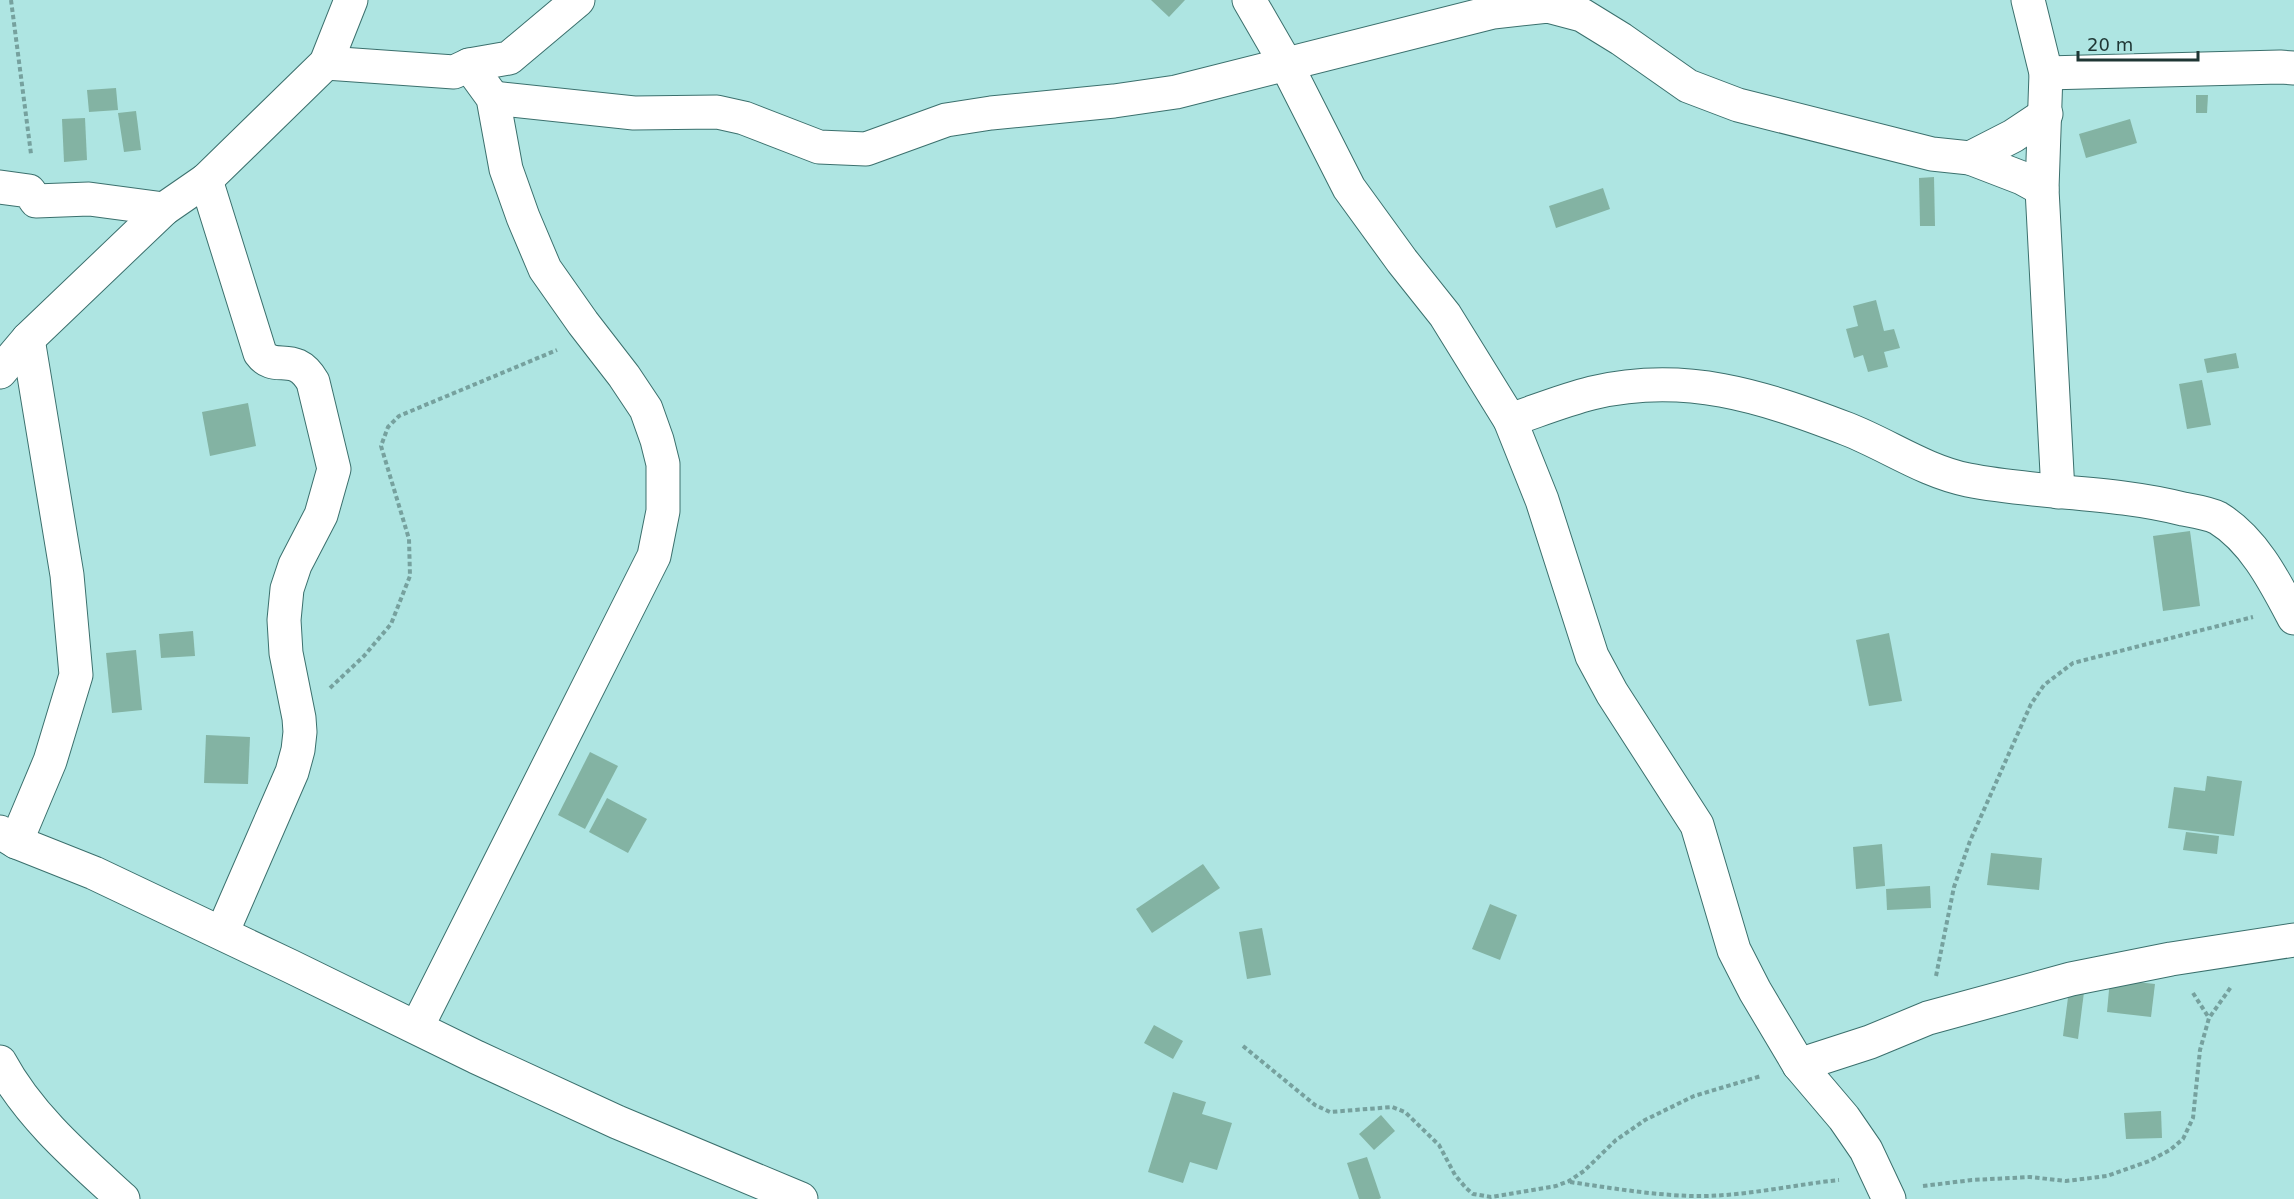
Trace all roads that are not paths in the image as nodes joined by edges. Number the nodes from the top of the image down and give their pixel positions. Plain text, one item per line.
1 (351, 0) edge
2 (578, 0) edge
3 (1249, 0) edge
4 (2028, 0) edge
5 (326, 63) junction
6 (1286, 64) junction
7 (469, 65) junction
8 (2294, 68) edge
9 (2046, 73) junction
10 (493, 98) junction
11 (2046, 114) junction
12 (1970, 158) junction
13 (206, 180) junction
14 (0, 187) edge
15 (2042, 189) junction
16 (164, 209) junction
17 (28, 339) junction
18 (0, 372) edge
19 (1510, 420) junction
20 (2058, 492) junction
21 (2291, 613) edge
22 (8, 837) edge
23 (222, 933) junction
24 (2294, 940) edge
25 (417, 1027) junction
26 (0, 1063) edge
27 (1800, 1065) junction
28 (1884, 1188) edge
29 (755, 1191) edge
30 (123, 1199) edge
31 (801, 1199) edge

1 - 5 street
2 - 7 street
3 - 6 street
4 - 9 street
5 - 7 street
5 - 13 street
6 - 10 street
6 - 12 street
6 - 19 street
7 - 10 street
8 - 9 street
9 - 11 street
10 - 25 street
11 - 12 street
11 - 15 street
12 - 15 street
13 - 16 street
13 - 23 street
14 - 16 street
15 - 20 street
16 - 17 street
17 - 18 street
17 - 22 street
19 - 20 street
19 - 27 street
20 - 21 street
22 - 23 street
23 - 25 street
24 - 27 street
25 - 29 street
26 - 30 street
27 - 28 street
29 - 31 street

